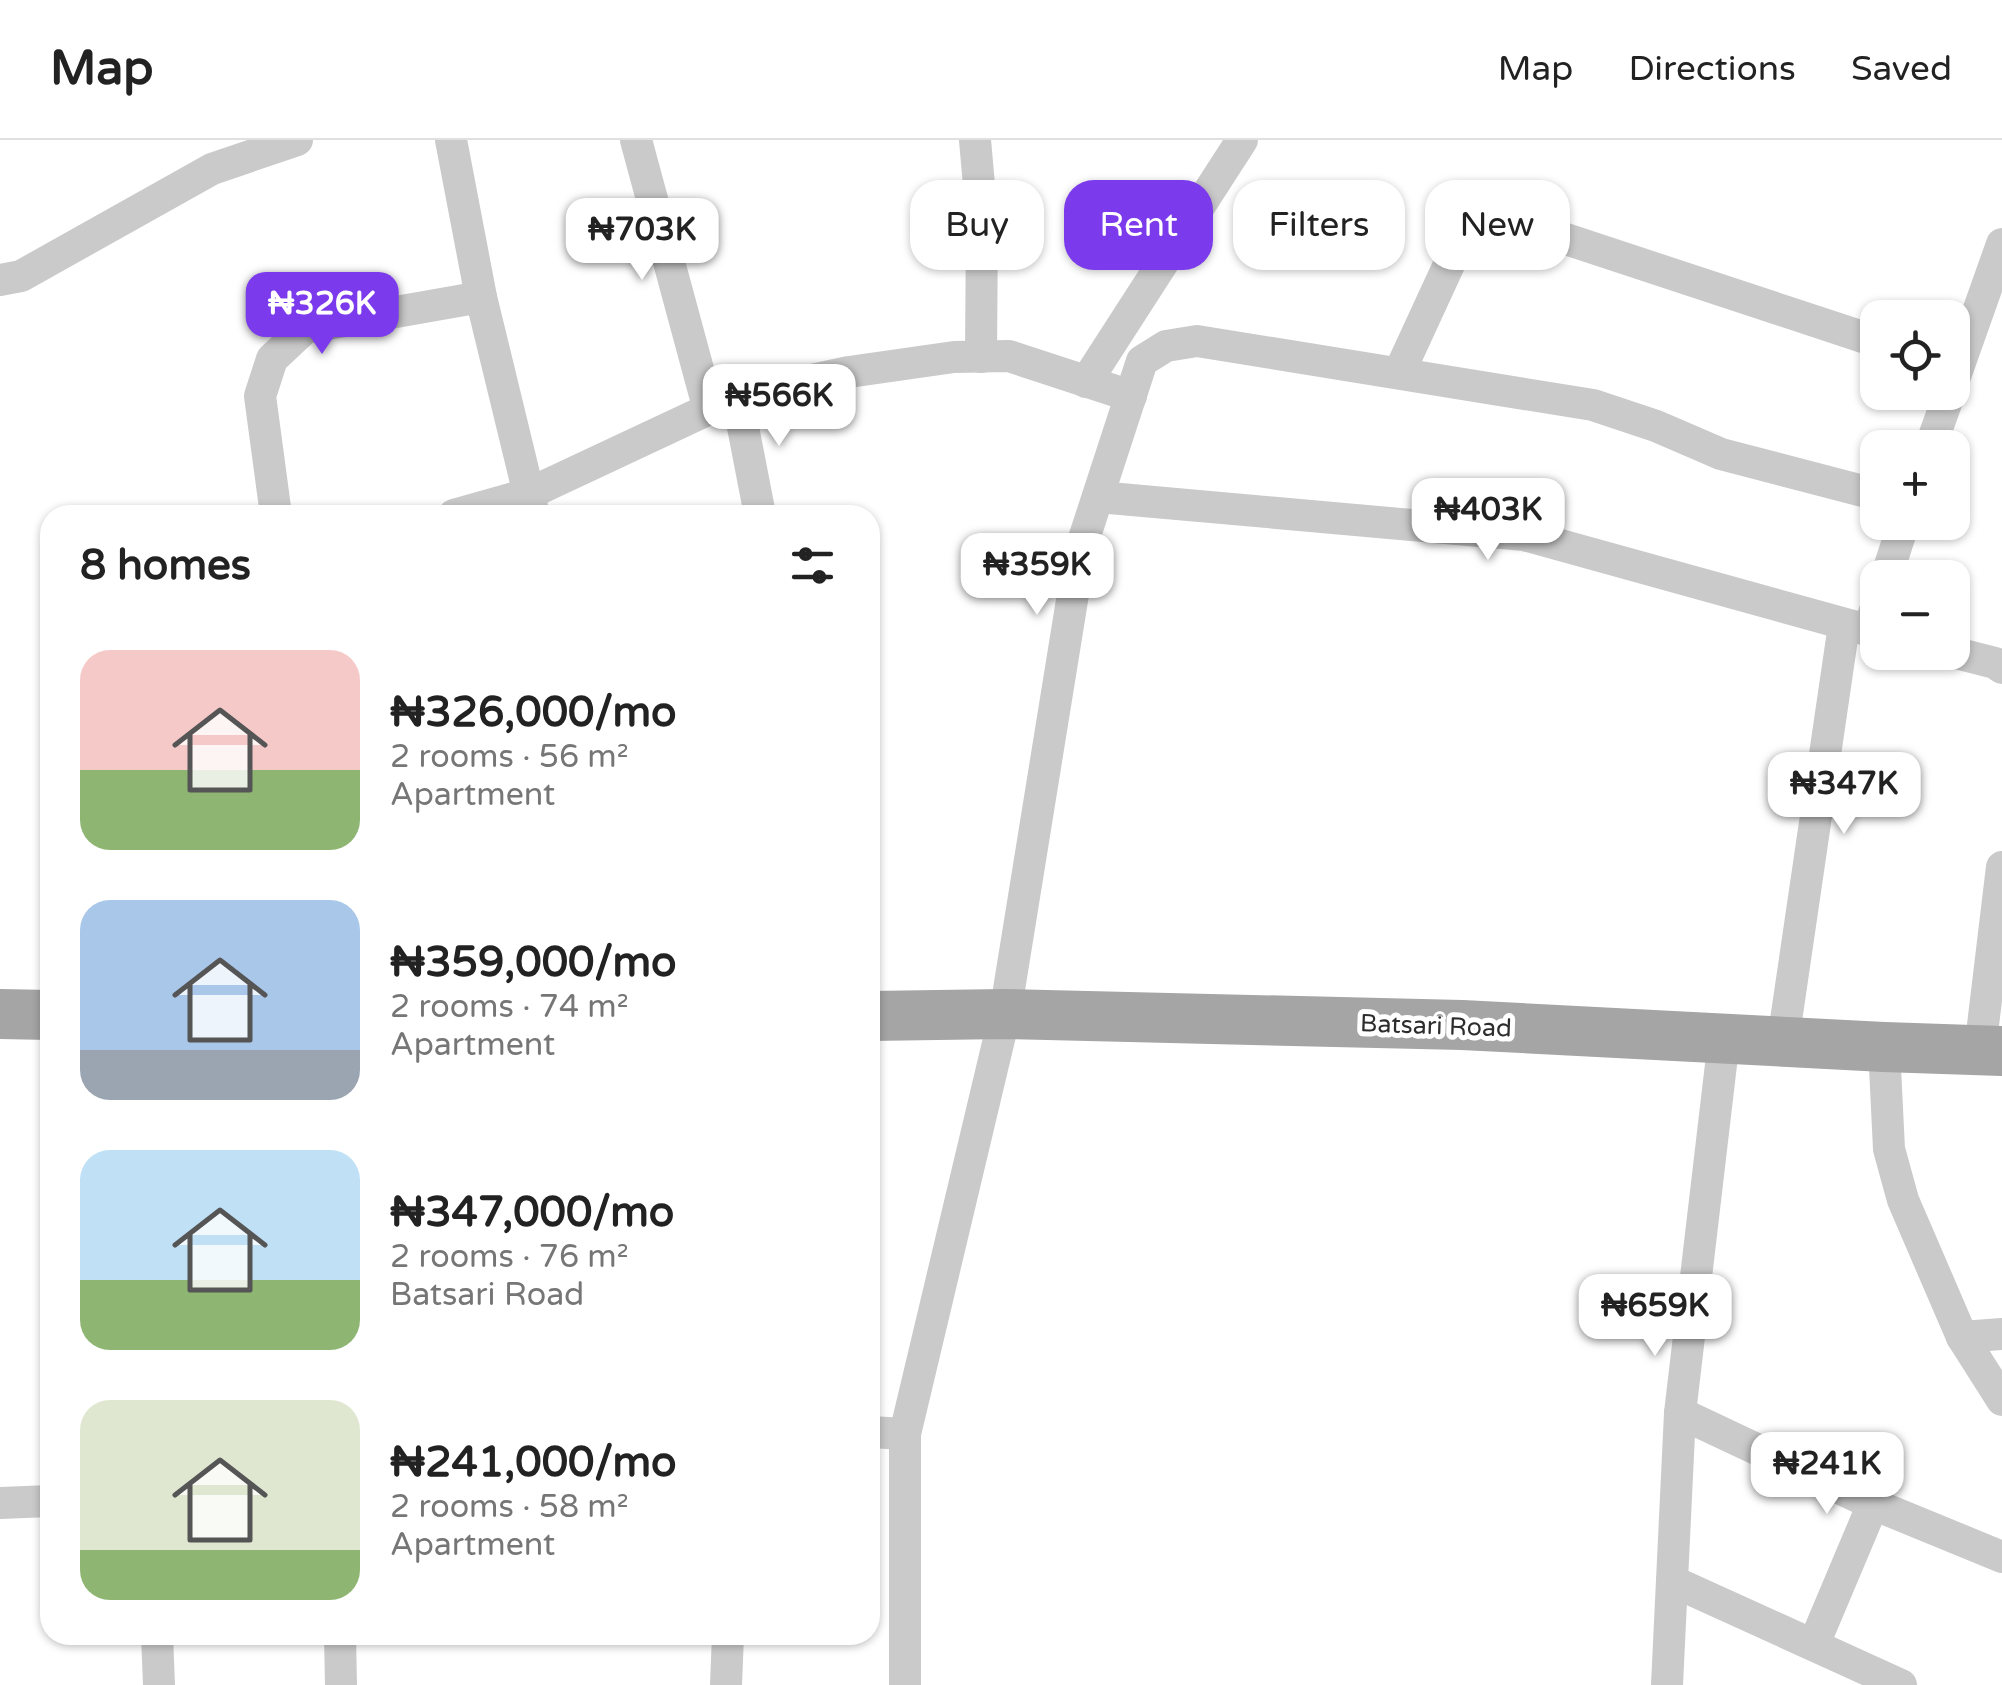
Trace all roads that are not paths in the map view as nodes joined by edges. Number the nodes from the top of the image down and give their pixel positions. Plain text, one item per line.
1 (297, 140) edge
2 (451, 140) edge
3 (636, 140) edge
4 (975, 140) edge
5 (1242, 140) edge
6 (2002, 244) edge
7 (0, 280) edge
8 (480, 297) junction
9 (1970, 332) edge
10 (1860, 336) edge
11 (982, 356) junction
12 (1399, 373) junction
13 (1086, 382) junction
14 (1130, 396) junction
15 (723, 403) junction
16 (1860, 490) edge
17 (1098, 497) junction
18 (531, 504) edge
19 (275, 505) edge
20 (757, 505) edge
21 (1860, 621) edge
22 (1970, 656) edge
23 (1860, 657) edge
24 (2002, 668) edge
25 (2002, 866) edge
26 (880, 1012) edge
27 (0, 1014) edge
28 (1005, 1014) junction
29 (40, 1015) edge
30 (1724, 1040) junction
31 (1782, 1040) junction
32 (1884, 1047) junction
33 (1991, 1050) edge
34 (2002, 1334) edge
35 (1962, 1338) junction
36 (2002, 1400) edge
37 (1680, 1413) junction
38 (880, 1433) edge
39 (904, 1434) junction
40 (40, 1501) edge
41 (0, 1503) edge
42 (1872, 1504) junction
43 (2002, 1557) edge
44 (1672, 1582) junction
45 (1814, 1644) junction
46 (158, 1645) edge
47 (340, 1645) edge
48 (728, 1645) edge
49 (158, 1685) edge
50 (341, 1685) edge
51 (726, 1685) edge
52 (905, 1685) edge
53 (1667, 1685) edge
54 (1901, 1685) edge

1 - 7 street
2 - 8 street
3 - 15 street
4 - 11 street
5 - 13 street
6 - 9 street
8 - 18 street
8 - 19 street
10 - 12 street
11 - 13 street
11 - 15 street
12 - 14 street
12 - 16 street
13 - 14 street
14 - 17 street
15 - 18 street
15 - 20 street
17 - 21 street
17 - 28 street
22 - 24 street
23 - 31 street
25 - 33 street
26 - 28 main road, Batsari Road
27 - 29 main road
28 - 30 main road, Batsari Road
28 - 39 street
30 - 31 main road, Batsari Road
30 - 37 street
31 - 32 main road, Batsari Road
32 - 33 main road, Batsari Road
32 - 35 street
34 - 35 street
35 - 36 street
37 - 42 street
37 - 44 street
38 - 39 street
39 - 52 street
40 - 41 street
42 - 43 street
42 - 45 street
44 - 45 street
44 - 53 street
45 - 54 street
46 - 49 street
47 - 50 street
48 - 51 street

